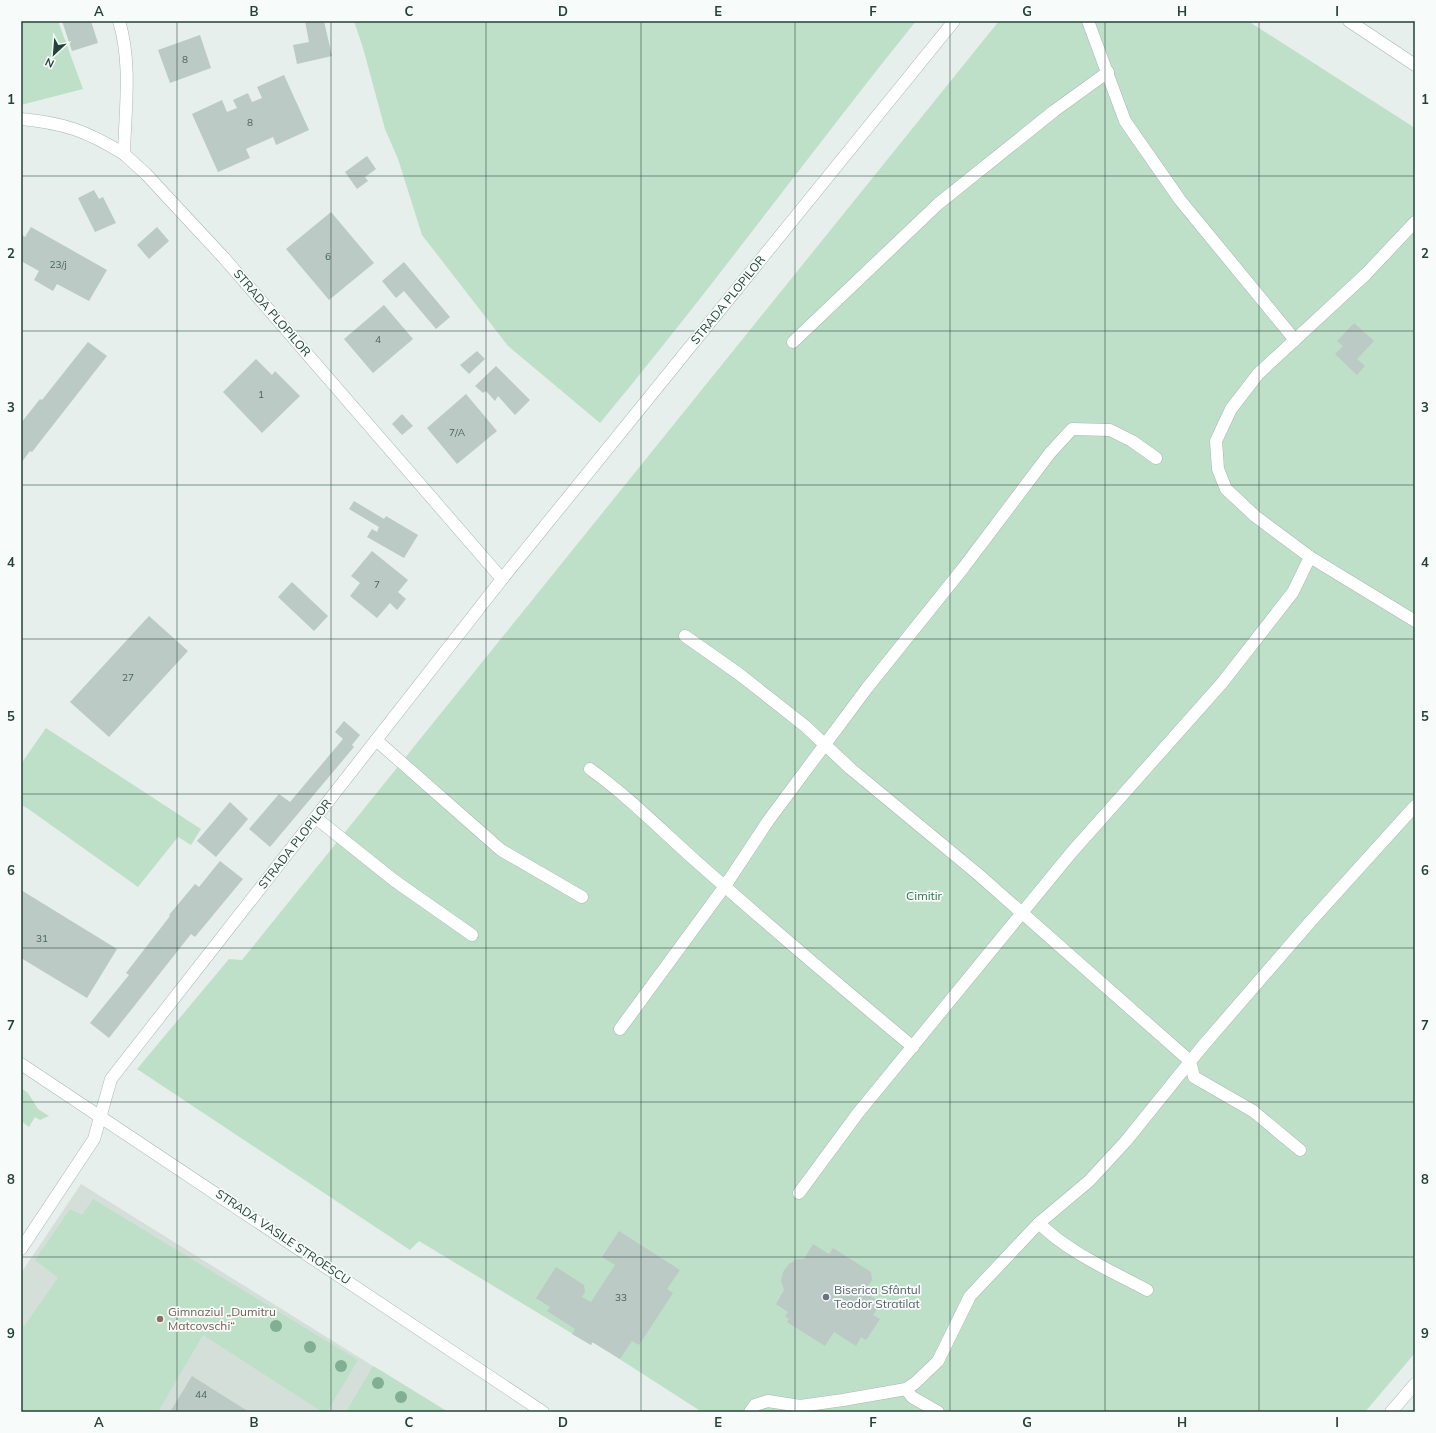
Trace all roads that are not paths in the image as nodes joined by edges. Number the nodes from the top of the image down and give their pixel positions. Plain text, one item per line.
1 (119, 21) edge
2 (954, 21) edge
3 (1088, 21) edge
4 (1348, 21) edge
5 (1415, 65) edge
6 (1108, 72) junction
7 (21, 119) edge
8 (124, 154) junction
9 (1415, 222) edge
10 (1295, 340) junction
11 (794, 342) dead end
12 (1156, 458) dead end
13 (1310, 557) junction
14 (502, 579) junction
15 (1415, 621) edge
16 (685, 636) dead end
17 (376, 740) junction
18 (826, 745) junction
19 (590, 769) dead end
20 (1415, 806) edge
21 (316, 818) junction
22 (725, 886) junction
23 (582, 897) dead end
24 (1022, 914) junction
25 (472, 935) dead end
26 (620, 1029) dead end
27 (913, 1047) junction
28 (1190, 1061) junction
29 (21, 1064) edge
30 (101, 1116) junction
31 (1300, 1150) dead end
32 (800, 1193) dead end
33 (1039, 1223) junction
34 (21, 1249) edge
35 (1147, 1290) dead end
36 (1415, 1384) edge
37 (906, 1389) junction
38 (543, 1412) edge
39 (750, 1412) edge
40 (938, 1412) edge
41 (1391, 1412) edge

1 - 8 street
2 - 14 street, STRADA PLOPILOR
3 - 6 street
4 - 5 street
6 - 10 street
6 - 11 street
7 - 8 street
8 - 14 street, STRADA PLOPILOR
9 - 10 street
10 - 13 street
12 - 18 street
13 - 15 street
13 - 24 street
14 - 17 street, STRADA PLOPILOR
16 - 18 street
17 - 21 street, STRADA PLOPILOR
17 - 23 street
18 - 22 street
18 - 24 street
19 - 22 street
20 - 28 street
21 - 25 street
21 - 30 street, STRADA PLOPILOR
22 - 26 street
22 - 27 street
24 - 27 street
24 - 28 street
27 - 32 street
28 - 31 street
28 - 33 street
29 - 30 street, STRADA VASILE STROESCU
30 - 34 street, STRADA PLOPILOR
30 - 38 street, STRADA VASILE STROESCU
33 - 35 street
33 - 37 street
36 - 41 street
37 - 39 street
37 - 40 street

